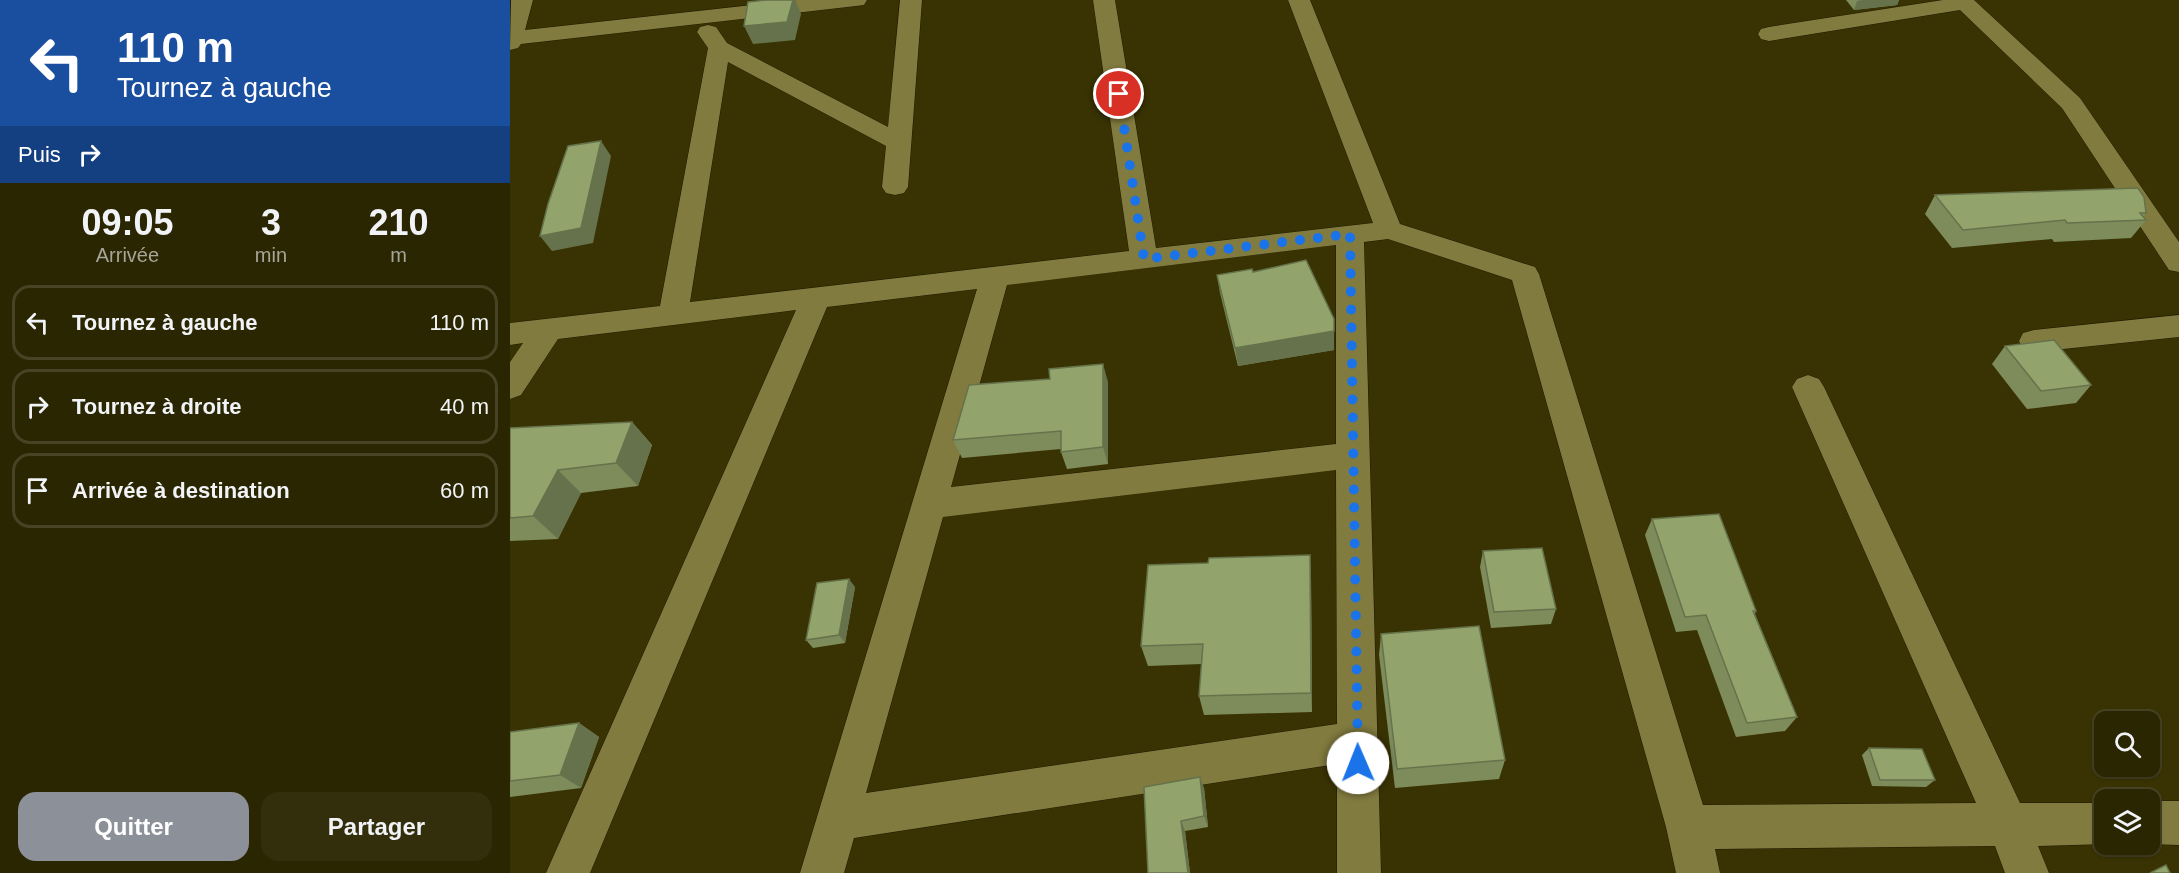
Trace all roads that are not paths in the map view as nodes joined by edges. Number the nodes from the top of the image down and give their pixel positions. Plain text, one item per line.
1 (522, 0) edge
2 (856, 0) edge
3 (911, 0) edge
4 (1104, 0) edge
5 (1299, 0) edge
6 (1963, 1) edge
7 (702, 9) edge
8 (1769, 34) dead end
9 (511, 40) edge
10 (719, 48) junction
11 (899, 143) junction
12 (895, 187) dead end
13 (1389, 230) junction
14 (1350, 234) junction
15 (1144, 259) junction
16 (2179, 263) edge
17 (995, 276) junction
18 (816, 298) junction
19 (673, 315) junction
20 (2179, 326) edge
21 (548, 330) junction
22 (510, 334) edge
23 (2034, 341) edge
24 (510, 387) edge
25 (1808, 387) dead end
26 (1353, 456) junction
27 (929, 504) junction
28 (1357, 741) junction
29 (838, 819) junction
30 (2160, 823) edge
31 (2179, 823) edge
32 (2094, 824) edge
33 (2008, 825) junction
34 (1689, 827) junction
35 (568, 873) edge
36 (822, 873) edge
37 (1359, 873) edge
38 (1698, 873) edge
39 (2027, 873) edge

1 - 9 street
2 - 7 street
3 - 11 street
4 - 15 street
5 - 13 street
6 - 8 street
6 - 16 street
7 - 9 street
7 - 10 street
10 - 11 street
10 - 19 street
11 - 12 street
13 - 14 street
13 - 34 street
14 - 15 street
14 - 26 street
15 - 17 street
17 - 18 street
17 - 27 street
18 - 19 street
18 - 35 street
19 - 21 street
20 - 23 street
21 - 22 street
21 - 24 street
25 - 33 street
26 - 27 street
26 - 28 street
27 - 29 street
28 - 29 street
28 - 37 street
29 - 36 street
30 - 31 street
32 - 33 street
33 - 34 street
33 - 39 street
34 - 38 street

